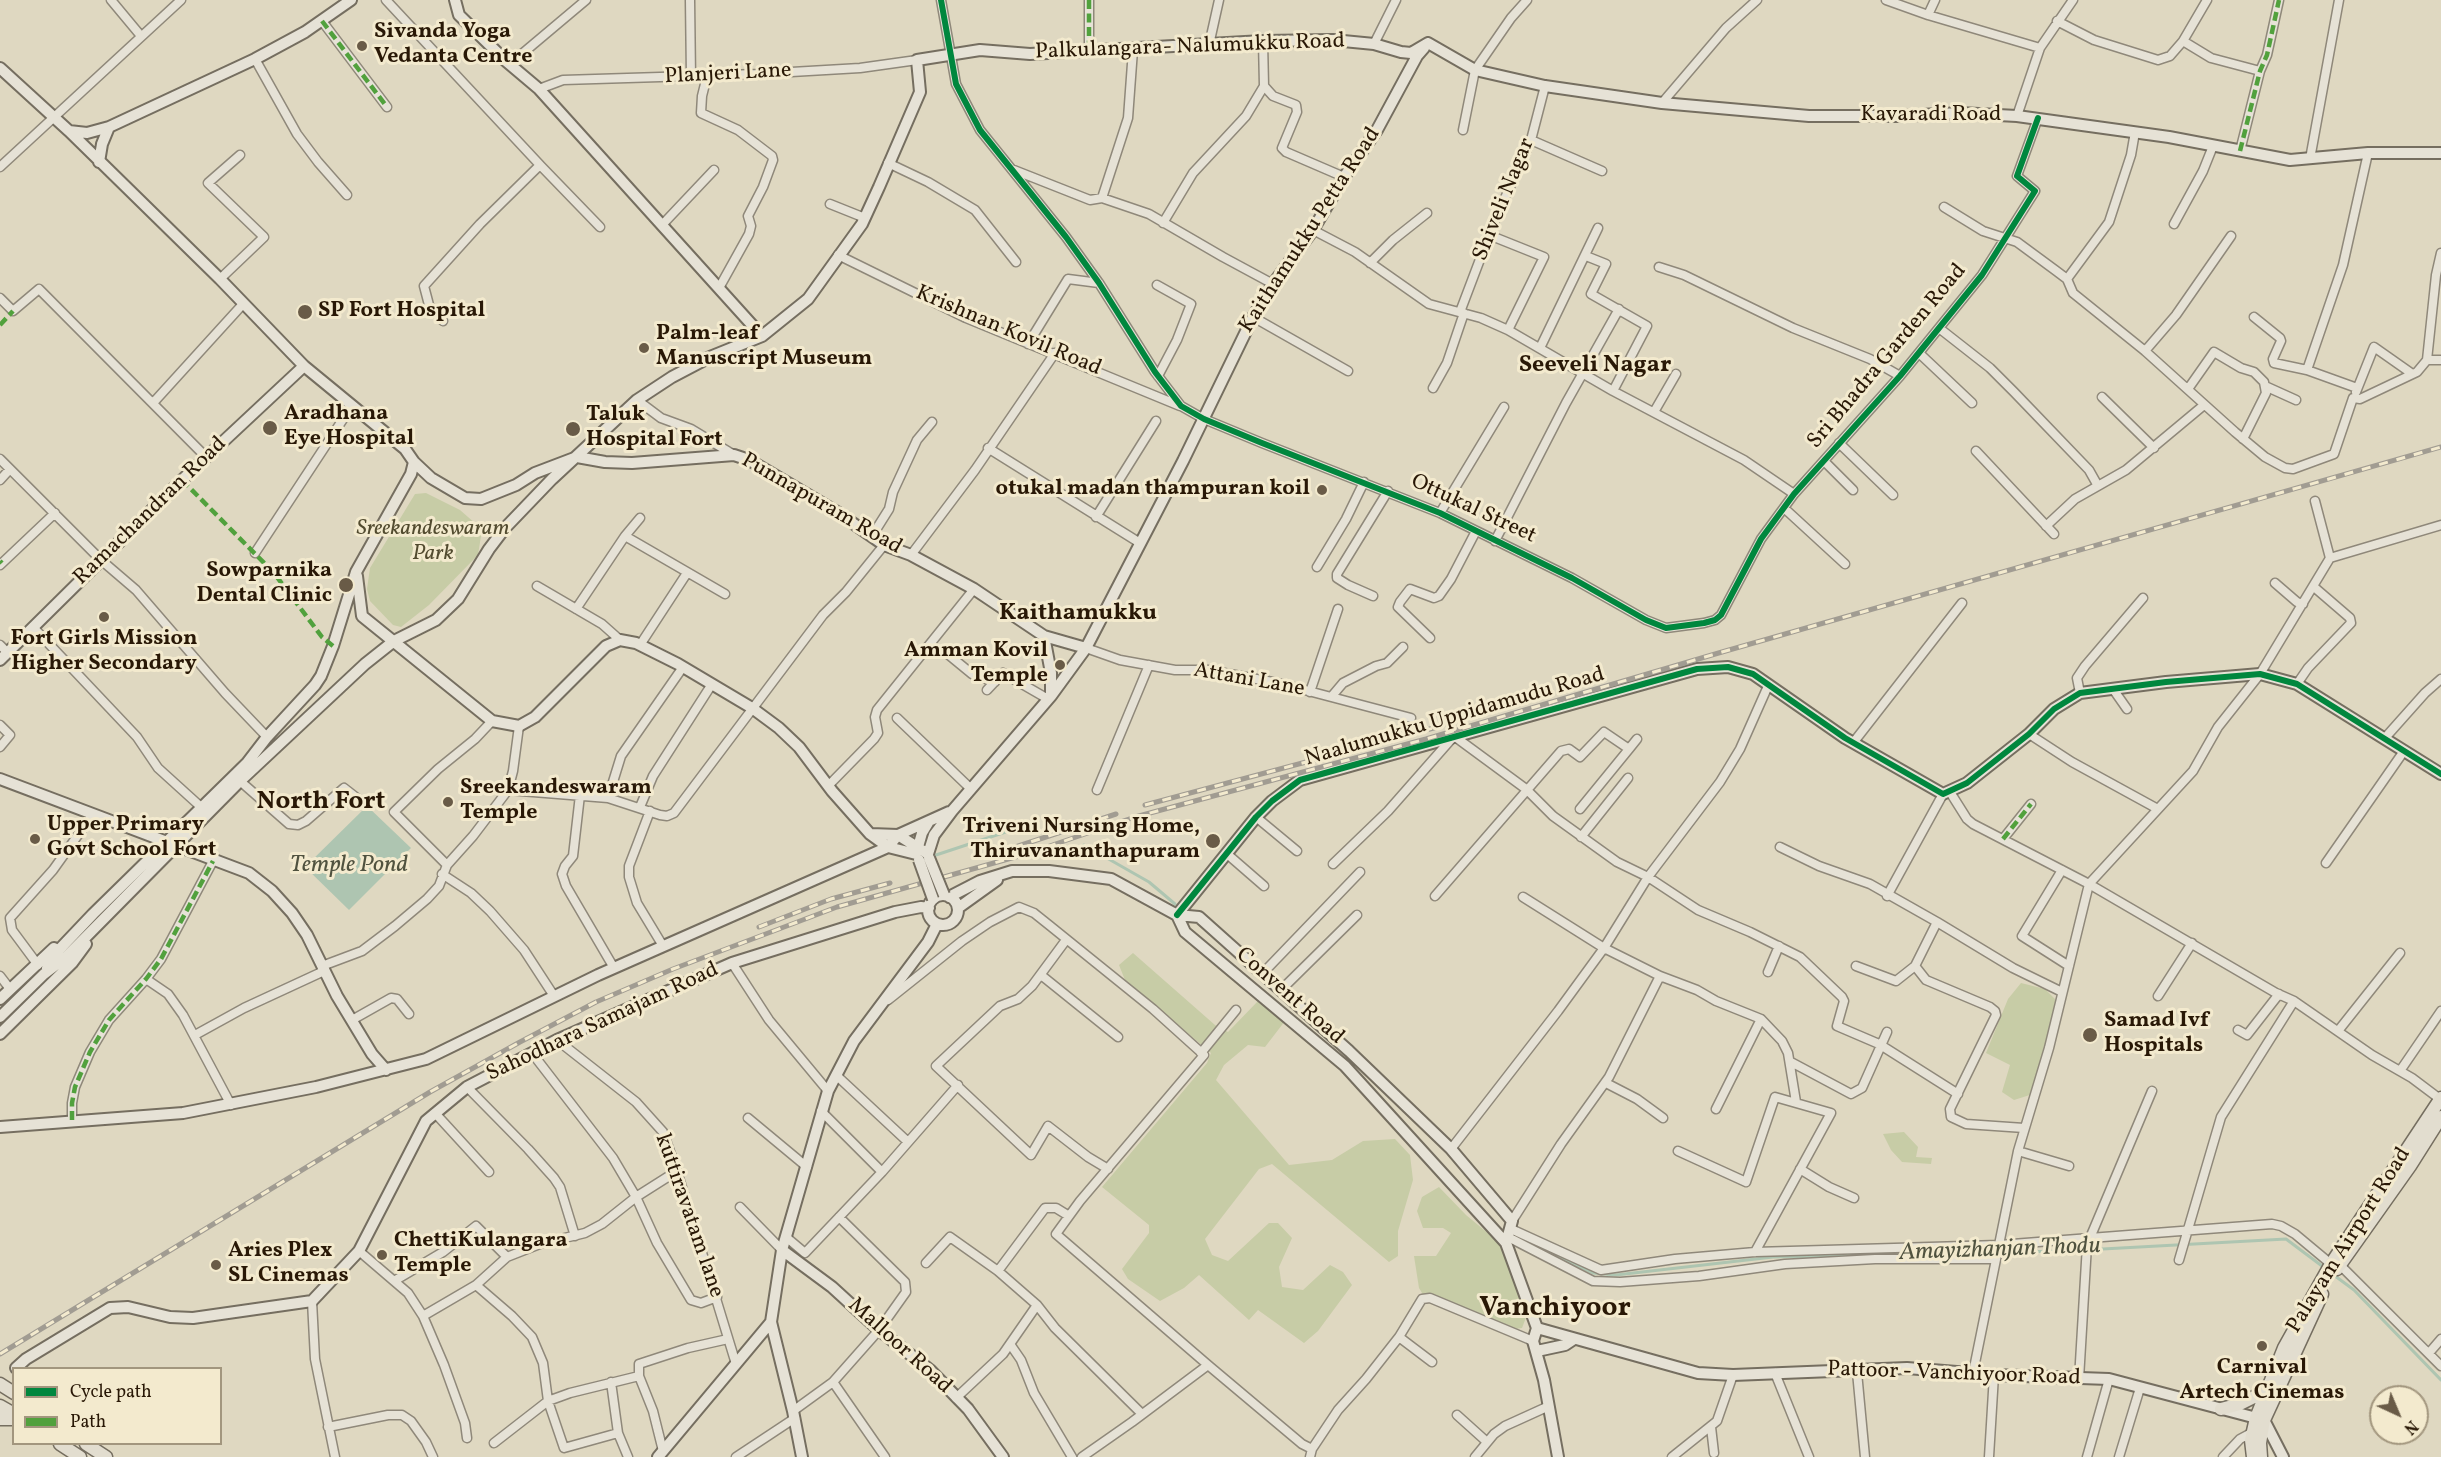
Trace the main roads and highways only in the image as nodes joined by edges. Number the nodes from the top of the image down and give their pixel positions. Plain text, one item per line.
1 (351, 0) edge
2 (455, 0) edge
3 (1428, 43) junction
4 (0, 68) edge
5 (109, 127) junction
6 (69, 131) junction
7 (2441, 153) edge
8 (99, 162) junction
9 (762, 336) junction
10 (304, 366) junction
11 (577, 457) junction
12 (414, 462) junction
13 (356, 572) junction
14 (1044, 636) junction
15 (394, 641) junction
16 (1086, 648) junction
17 (2, 653) edge
18 (1050, 698) junction
19 (2441, 774) edge
20 (0, 779) edge
21 (952, 811) junction
22 (928, 823) junction
23 (870, 834) junction
24 (898, 835) junction
25 (170, 844) junction
26 (888, 847) junction
27 (922, 855) junction
28 (1012, 871) junction
29 (939, 900) junction
30 (958, 908) junction
31 (1180, 911) junction
32 (107, 914) junction
33 (941, 924) junction
34 (41, 969) junction
35 (0, 999) edge
36 (0, 1017) edge
37 (0, 1034) edge
38 (386, 1070) junction
39 (2440, 1099) edge
40 (2441, 1117) edge
41 (0, 1127) edge
42 (1509, 1233) junction
43 (782, 1250) junction
44 (2334, 1266) junction
45 (2321, 1287) junction
46 (771, 1322) junction
47 (1537, 1328) junction
48 (1574, 1339) junction
49 (1535, 1346) junction
50 (18, 1367) edge
51 (12, 1376) edge
52 (2269, 1383) junction
53 (5, 1390) edge
54 (2221, 1409) junction
55 (2260, 1419) junction
56 (63, 1445) edge
57 (89, 1445) edge
58 (661, 1454) edge
59 (80, 1457) edge
60 (106, 1457) edge
61 (802, 1457) edge
62 (1003, 1457) edge
63 (1558, 1457) edge
64 (2253, 1457) edge
65 (2262, 1457) edge
66 (2283, 1457) edge

1 - 5 main road
2 - 9 main road
3 - 7 main road, Kavaradi Road
3 - 9 main road, Palkulangara- Nalumukku Road
3 - 16 main road, Kaithamukku Petta Road
4 - 6 main road
5 - 6 main road
5 - 8 main road
6 - 8 main road
8 - 10 main road
9 - 11 main road
10 - 12 main road
10 - 17 main road, Ramachandran Road
11 - 12 main road
11 - 14 main road, Punnapuram Road
11 - 15 main road
12 - 13 main road
13 - 15 main road
13 - 25 main road
14 - 16 main road, Punnapuram Road
14 - 18 main road
15 - 23 main road
15 - 25 main road
16 - 18 main road, Kaithamukku Petta Road
18 - 21 main road, Kaithamukku Petta Road
19 - 31 main road, Naalumukku Uppidamudu Road
20 - 25 main road
21 - 22 main road
21 - 27 main road, Kaithamukku Petta Road
22 - 24 main road
22 - 27 main road
23 - 24 main road
23 - 26 main road
24 - 26 main road
24 - 27 main road
25 - 32 main road
25 - 34 main road
25 - 38 main road
26 - 27 main road
26 - 38 main road
27 - 29 main road, bridge
28 - 29 main road, Convent Road
28 - 30 main road
28 - 31 main road, Convent Road
29 - 30 main road
29 - 33 main road
29 - 50 main road, Sahodhara Samajam Road
30 - 33 main road
31 - 42 main road
31 - 42 main road, Convent Road
32 - 34 main road
32 - 37 main road
33 - 43 main road
34 - 35 main road
34 - 36 main road
38 - 41 main road
39 - 44 main road, Palayam Airport Road
40 - 44 main road, Palayam Airport Road
42 - 47 main road, Convent Road
43 - 46 main road
43 - 62 main road, Malloor Road
44 - 45 main road, Palayam Airport Road
45 - 52 main road, Palayam Airport Road
45 - 55 main road, Palayam Airport Road
46 - 58 main road
46 - 61 main road
47 - 48 main road, Pattoor - Vanchiyoor Road
47 - 49 main road
48 - 49 main road
48 - 54 main road, Pattoor - Vanchiyoor Road
49 - 63 main road
51 - 53 main road
52 - 54 main road
52 - 55 main road, Palayam Airport Road
54 - 55 main road, Pattoor - Vanchiyoor Road
55 - 64 main road, Palayam Airport Road
55 - 65 main road, Palayam Airport Road
55 - 66 main road
56 - 59 main road
57 - 60 main road

